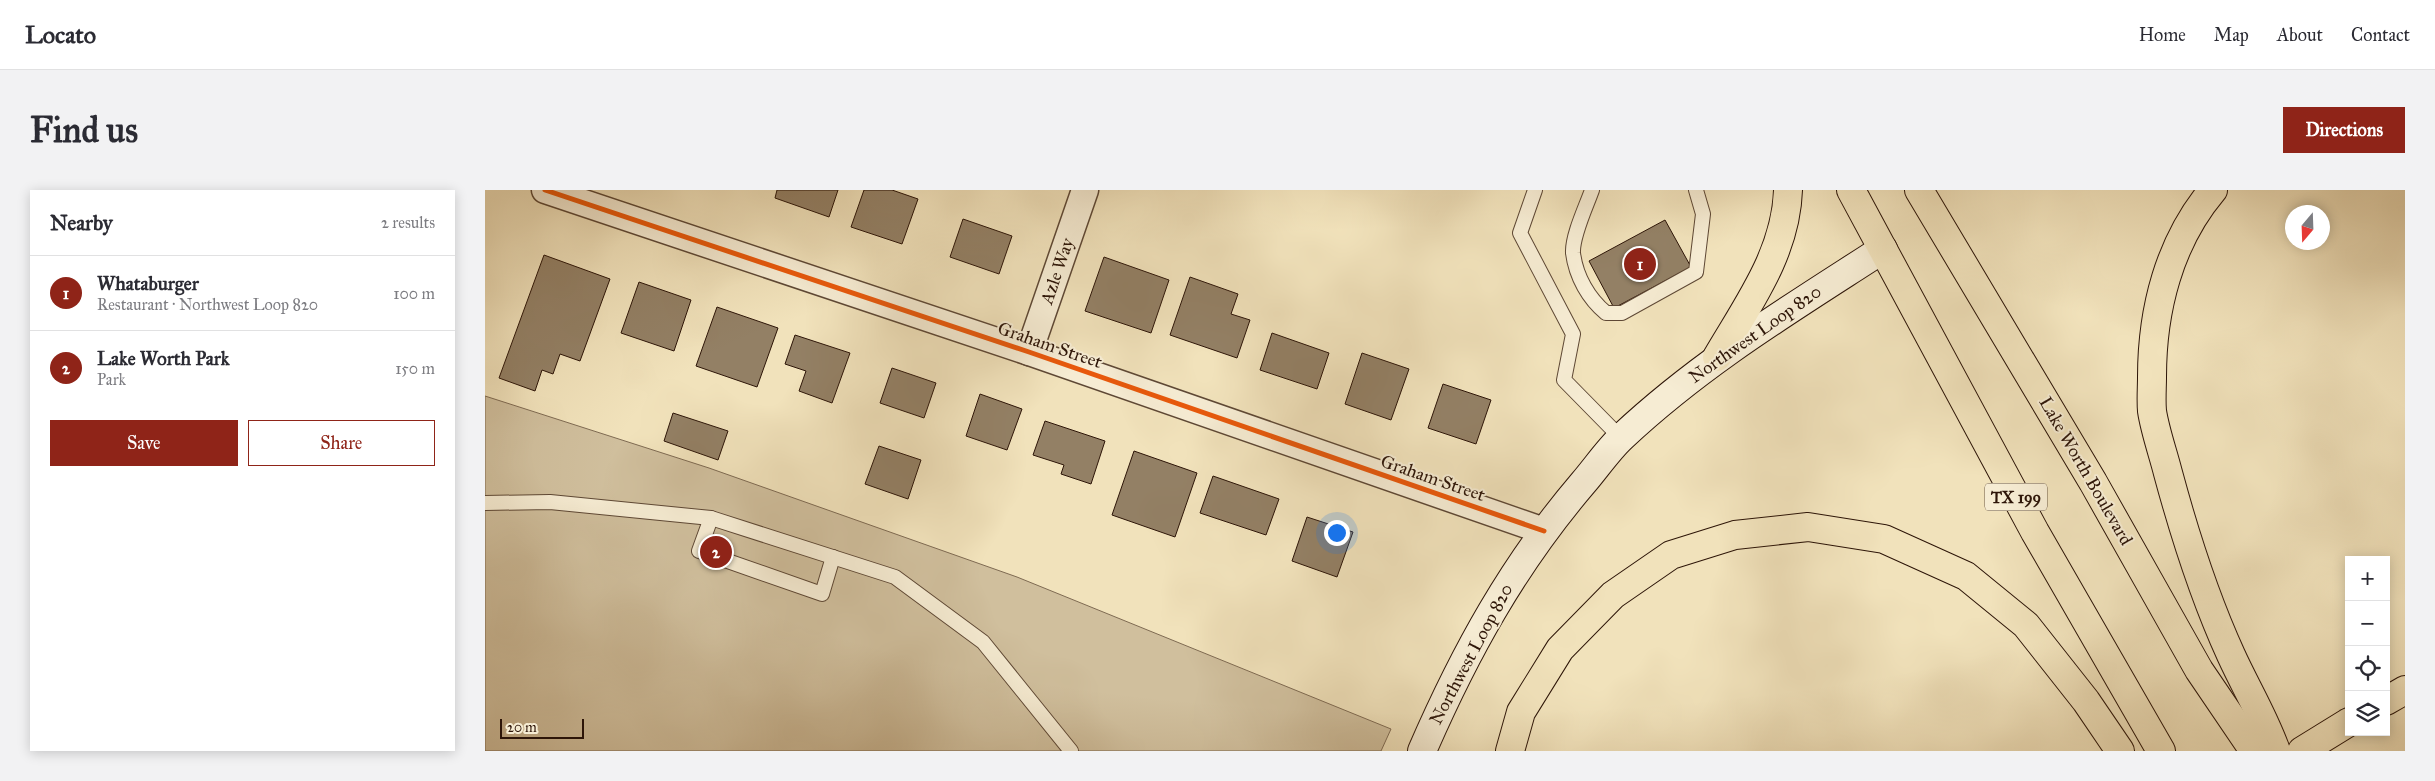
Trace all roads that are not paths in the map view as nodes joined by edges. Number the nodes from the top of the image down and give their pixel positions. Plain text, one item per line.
1 (545, 190) edge
2 (1085, 190) edge
3 (1535, 190) edge
4 (1592, 190) edge
5 (1696, 190) edge
6 (1788, 190) edge
7 (1851, 190) edge
8 (1919, 190) edge
9 (2213, 190) edge
10 (1883, 249) junction
11 (1029, 352) junction
12 (1717, 357) junction
13 (1621, 438) junction
14 (485, 503) edge
15 (711, 518) junction
16 (1544, 531) junction
17 (833, 557) junction
18 (2341, 726) edge
19 (1071, 751) edge
20 (1422, 751) edge
21 (1510, 751) edge
22 (2120, 751) edge
23 (2161, 751) edge
24 (2254, 751) edge
25 (2276, 751) edge
26 (2302, 751) edge

1 - 11 street, Graham Street
2 - 11 street, Azle Way
3 - 13 lane
4 - 5 lane
6 - 12 main road
7 - 10 main road, TX 199
8 - 24 main road, Lake Worth Boulevard
9 - 25 main road
10 - 12 main road, Northwest Loop 820
10 - 23 main road, TX 199
11 - 16 street, Graham Street
12 - 13 main road, Northwest Loop 820
13 - 16 main road, Northwest Loop 820
14 - 15 lane
15 - 17 lane
15 - 17 lane
16 - 20 main road, Northwest Loop 820
17 - 19 lane
18 - 26 main road
21 - 22 main road

